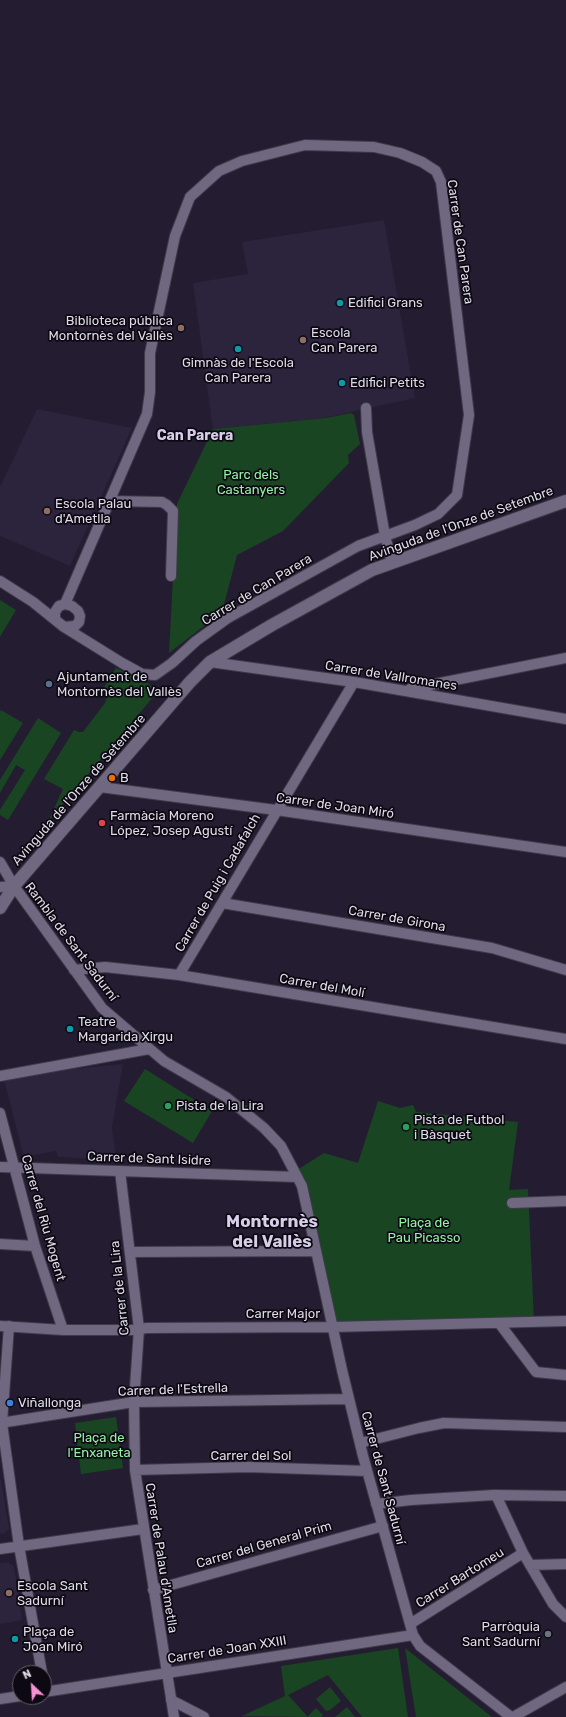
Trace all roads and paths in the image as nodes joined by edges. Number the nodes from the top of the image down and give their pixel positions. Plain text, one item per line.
1 (366, 408) dead end
2 (110, 500) junction
3 (566, 501) edge
4 (385, 536) junction
5 (392, 562) junction
6 (171, 576) dead end
7 (0, 581) edge
8 (33, 602) junction
9 (62, 605) junction
10 (55, 620) junction
11 (64, 627) junction
12 (566, 658) edge
13 (210, 662) junction
14 (354, 682) junction
15 (404, 690) junction
16 (566, 719) edge
17 (100, 787) junction
18 (276, 810) junction
19 (566, 852) edge
20 (0, 862) edge
21 (14, 886) junction
22 (0, 887) edge
23 (222, 903) junction
24 (0, 908) edge
25 (74, 970) junction
26 (566, 970) edge
27 (179, 975) junction
28 (566, 1039) edge
29 (149, 1048) junction
30 (0, 1076) edge
31 (0, 1113) edge
32 (0, 1167) edge
33 (14, 1168) junction
34 (120, 1171) junction
35 (297, 1177) junction
36 (566, 1201) edge
37 (512, 1203) dead end
38 (0, 1244) edge
39 (35, 1246) junction
40 (316, 1251) junction
41 (130, 1252) junction
42 (566, 1321) edge
43 (499, 1323) junction
44 (4, 1326) edge
45 (333, 1326) junction
46 (138, 1329) junction
47 (63, 1330) junction
48 (566, 1375) edge
49 (2, 1393) edge
50 (349, 1399) junction
51 (134, 1402) junction
52 (1, 1423) edge
53 (566, 1427) edge
54 (360, 1443) junction
55 (135, 1470) junction
56 (367, 1471) junction
57 (496, 1495) junction
58 (566, 1496) edge
59 (376, 1504) junction
60 (383, 1526) junction
61 (143, 1529) junction
62 (19, 1546) junction
63 (0, 1549) edge
64 (523, 1553) junction
65 (566, 1564) edge
66 (530, 1565) junction
67 (153, 1590) junction
68 (566, 1617) edge
69 (410, 1624) junction
70 (414, 1634) junction
71 (41, 1665) edge
72 (166, 1673) junction
73 (566, 1687) edge
74 (52, 1689) edge
75 (12, 1697) edge
76 (0, 1699) edge
77 (171, 1700) junction
78 (174, 1717) edge
79 (204, 1717) edge
80 (512, 1717) edge

1 - 4 street
2 - 4 street, Carrer de Can Parera
2 - 6 street
2 - 9 street, Carrer de Can Parera
3 - 5 street, Avinguda de l'Onze de Setembre
4 - 5 street
4 - 11 street, Carrer de Can Parera
5 - 13 street, Avinguda de l'Onze de Setembre
7 - 8 street
8 - 9 street
8 - 10 street
9 - 10 street
9 - 11 street
10 - 11 street
12 - 15 street
13 - 14 street, Carrer de Vallromanes
13 - 17 street, Avinguda de l'Onze de Setembre
14 - 15 street, Carrer de Vallromanes
14 - 18 street, Carrer de Puig i Cadafalch
15 - 16 street, Carrer de Vallromanes
17 - 18 street, Carrer de Joan Miró
17 - 21 street, Avinguda de l'Onze de Setembre
18 - 19 street, Carrer de Joan Miró
18 - 23 street, Carrer de Puig i Cadafalch
20 - 21 street, Rambla de Sant Sadurní
21 - 22 street
21 - 24 street, Avinguda de l'Onze de Setembre
21 - 25 street, Rambla de Sant Sadurní
23 - 26 street, Carrer de Girona
23 - 27 street, Carrer de Puig i Cadafalch
25 - 27 street, Carrer del Molí
25 - 29 street, Rambla de Sant Sadurní
27 - 28 street, Carrer del Molí
29 - 30 street
29 - 35 street, Rambla de Sant Sadurní
31 - 33 street, Carrer del Riu Mogent
32 - 33 street, Carrer de Sant Isidre
33 - 34 street, Carrer de Sant Isidre
33 - 39 street, Carrer del Riu Mogent
34 - 35 street, Carrer de Sant Isidre
34 - 41 street, Carrer de la Lira
35 - 40 street, Rambla de Sant Sadurní
36 - 37 street
38 - 39 street
39 - 47 street, Carrer del Riu Mogent
40 - 41 street
40 - 45 street, Rambla de Sant Sadurní
41 - 46 street, Carrer de la Lira
42 - 43 street, Carrer Major
43 - 45 street, Carrer Major
43 - 48 street
44 - 47 street, Carrer Major
44 - 49 street
45 - 46 street, Carrer Major
45 - 50 street, Carrer de Sant Sadurní
46 - 47 street, Carrer Major
46 - 51 street, Carrer de la Lira
49 - 52 street
50 - 51 street, Carrer de l'Estrella
50 - 54 street, Carrer de Sant Sadurní
51 - 52 street, Carrer de l'Estrella
51 - 55 street, Carrer de Palau d'Ametlla
52 - 62 street
53 - 54 street
54 - 56 street, Carrer de Sant Sadurní
55 - 56 street, Carrer del Sol
55 - 61 street, Carrer de Palau d'Ametlla
56 - 59 street, Carrer de Sant Sadurní
57 - 58 street
57 - 59 street
57 - 64 street
59 - 60 street, Carrer de Sant Sadurní
60 - 67 street, Carrer del General Prim
60 - 69 street, Carrer de Sant Sadurní
61 - 62 street
61 - 67 street, Carrer de Palau d'Ametlla
62 - 63 street
62 - 71 street
64 - 66 street
64 - 69 street, Carrer Bartomeu
65 - 66 street
66 - 68 street
67 - 72 street, Carrer de Palau d'Ametlla
69 - 70 street, Carrer de Sant Sadurní
70 - 72 street, Carrer de Joan XXIII
70 - 80 street, Carrer de Sant Sadurní
72 - 74 street, Carrer de Joan XXIII
72 - 77 street, Carrer de Palau d'Ametlla
73 - 80 street
75 - 76 street
77 - 78 street, Carrer de Palau d'Ametlla
77 - 79 street

